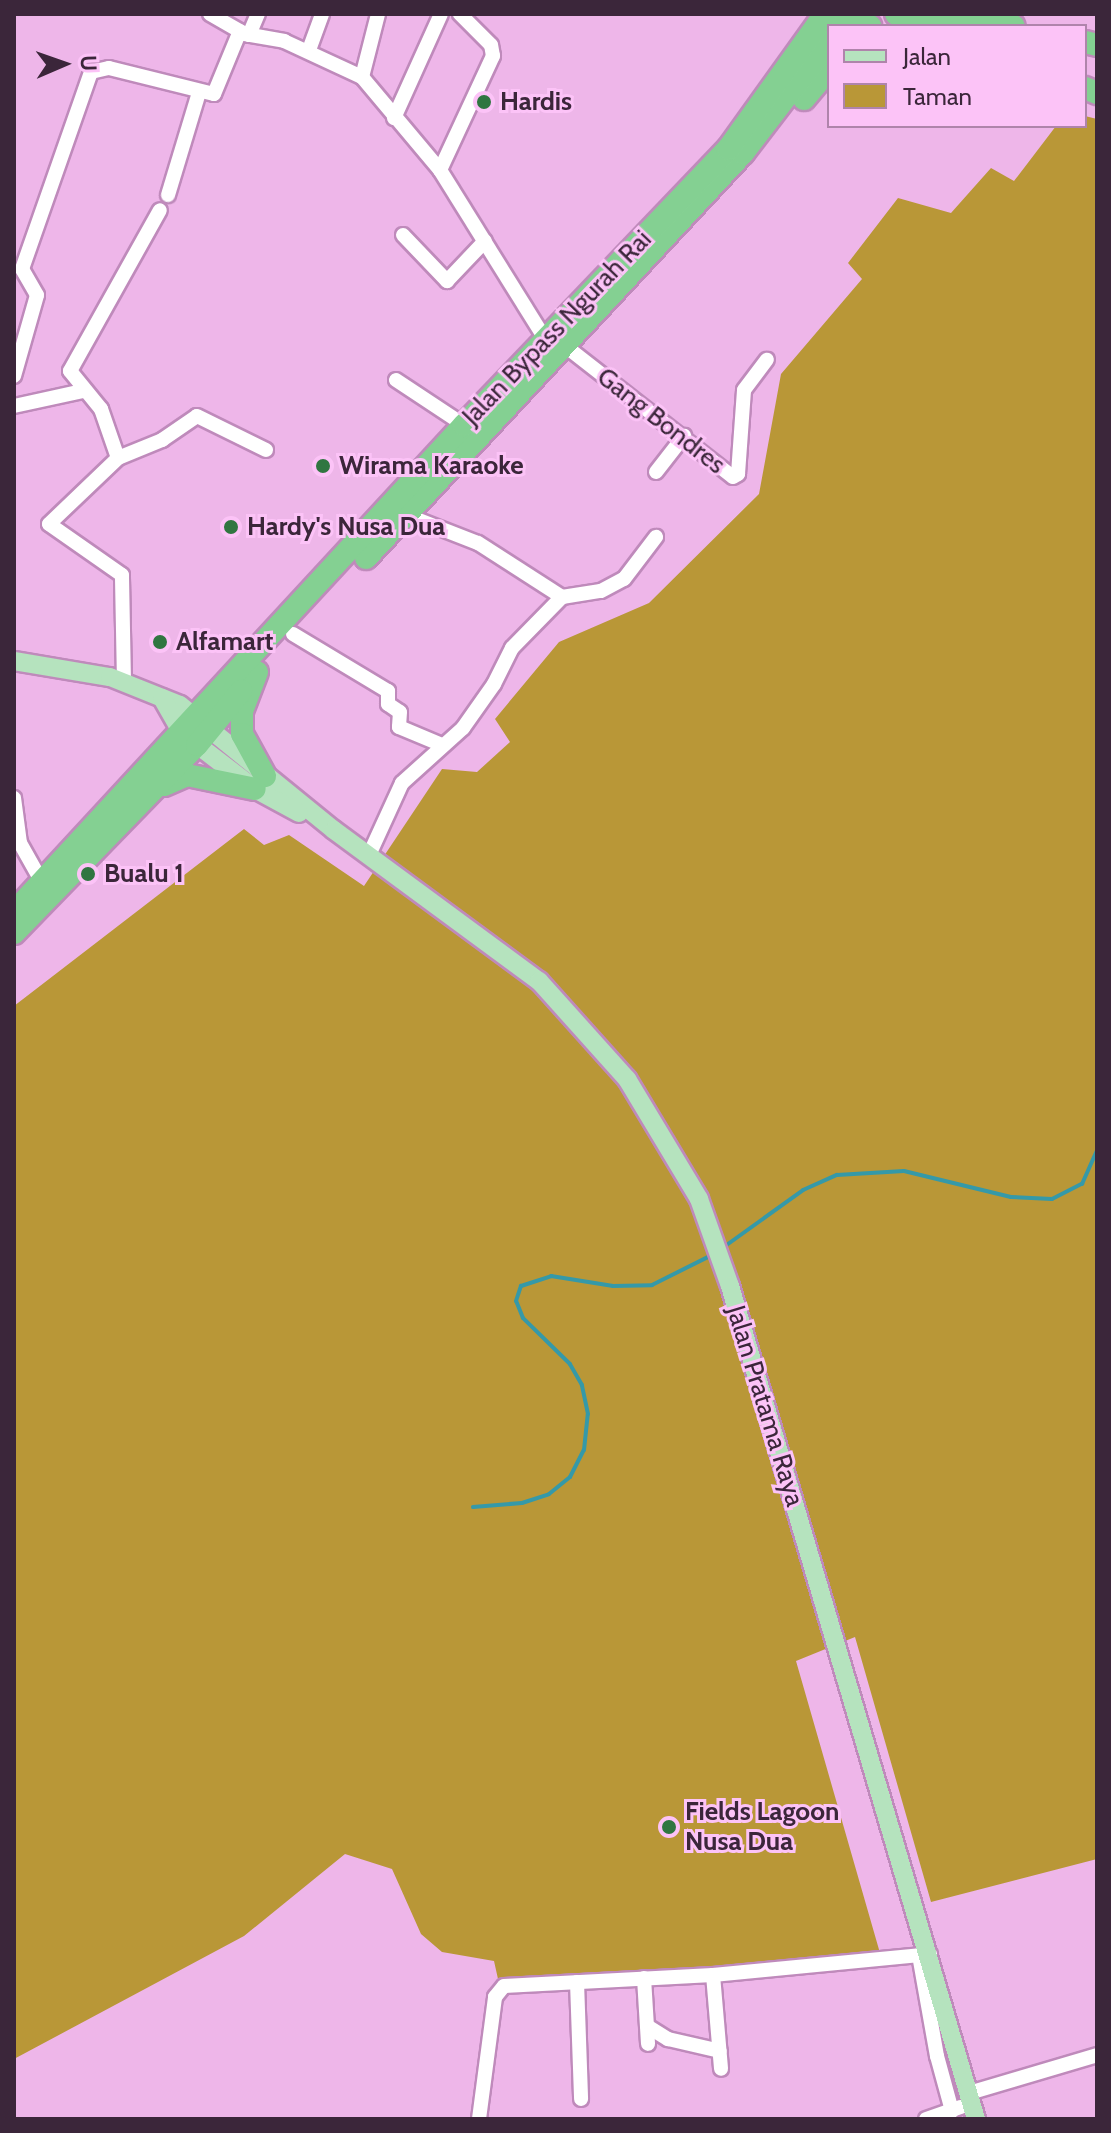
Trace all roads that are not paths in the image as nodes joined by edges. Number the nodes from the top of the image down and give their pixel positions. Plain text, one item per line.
1 (210, 14) edge
2 (258, 14) edge
3 (322, 14) edge
4 (378, 14) edge
5 (441, 14) edge
6 (460, 14) edge
7 (896, 14) edge
8 (960, 14) edge
9 (920, 17) edge
10 (835, 18) edge
11 (861, 24) edge
12 (942, 24) edge
13 (1005, 24) edge
14 (827, 28) edge
15 (244, 33) junction
16 (827, 44) edge
17 (309, 50) junction
18 (827, 71) edge
19 (362, 77) junction
20 (199, 92) junction
21 (394, 118) junction
22 (440, 170) junction
23 (168, 195) dead end
24 (694, 207) junction
25 (160, 210) dead end
26 (403, 235) dead end
27 (485, 241) junction
28 (550, 337) junction
29 (767, 360) dead end
30 (14, 376) edge
31 (396, 380) dead end
32 (83, 391) junction
33 (14, 406) edge
34 (464, 425) junction
35 (684, 436) junction
36 (266, 450) dead end
37 (118, 458) junction
38 (656, 472) dead end
39 (406, 515) junction
40 (656, 537) dead end
41 (562, 597) junction
42 (293, 634) junction
43 (14, 661) edge
44 (257, 672) junction
45 (124, 682) junction
46 (196, 731) junction
47 (442, 745) junction
48 (260, 782) junction
49 (155, 789) junction
50 (14, 798) edge
51 (369, 855) junction
52 (42, 882) junction
53 (14, 912) edge
54 (14, 933) edge
55 (925, 1955) junction
56 (713, 1975) junction
57 (644, 1978) junction
58 (577, 1982) junction
59 (647, 2026) junction
60 (648, 2044) dead end
61 (720, 2051) junction
62 (1097, 2055) edge
63 (721, 2069) dead end
64 (581, 2099) dead end
65 (973, 2105) edge
66 (952, 2111) junction
67 (479, 2119) edge
68 (926, 2119) edge

1 - 15 street
2 - 15 street
3 - 17 street
4 - 19 street
5 - 21 street
6 - 22 street
7 - 9 highway
8 - 13 highway
9 - 12 highway
10 - 11 highway
14 - 28 highway, Jalan Bypass Ngurah Rai
15 - 17 street
15 - 20 street
16 - 24 highway, Jalan Bypass Ngurah Rai
17 - 19 street
18 - 24 highway
19 - 21 street
20 - 23 street
20 - 30 street
21 - 22 street
22 - 27 street
24 - 28 highway, Jalan Bypass Ngurah Rai
25 - 32 street
26 - 27 street
27 - 28 street
28 - 34 highway, Jalan Bypass Ngurah Rai
28 - 35 street, Gang Bondres
28 - 39 highway, Jalan Bypass Ngurah Rai
29 - 35 street, Gang Bondres
31 - 34 street
32 - 33 street
32 - 37 street
34 - 46 highway, Jalan Bypass Ngurah Rai
35 - 38 street
36 - 37 street
37 - 45 street
39 - 41 street
39 - 42 highway, Jalan Bypass Ngurah Rai
40 - 41 street
41 - 47 street
42 - 44 highway, Jalan Bypass Ngurah Rai
42 - 47 street
43 - 45 main road, Jalan Pratama Raya
44 - 46 highway, Jalan Bypass Ngurah Rai
44 - 48 highway
45 - 46 main road, Jalan Pratama Raya
46 - 48 main road, Jalan Pratama Raya
46 - 49 highway, Jalan Bypass Ngurah Rai
46 - 52 highway, Jalan Bypass Ngurah Rai
47 - 51 street
48 - 49 highway
48 - 51 main road, Jalan Pratama Raya
49 - 54 highway, Jalan Bypass Ngurah Rai
50 - 52 street
51 - 55 main road, Jalan Pratama Raya
52 - 53 highway, Jalan Bypass Ngurah Rai
55 - 56 street
55 - 65 main road, Jalan Pratama Raya
55 - 66 street
56 - 57 street
56 - 61 street
57 - 58 street
57 - 59 street
58 - 64 street
58 - 67 street
59 - 60 street
59 - 61 street
61 - 63 street
62 - 65 street
65 - 66 street
66 - 68 street

